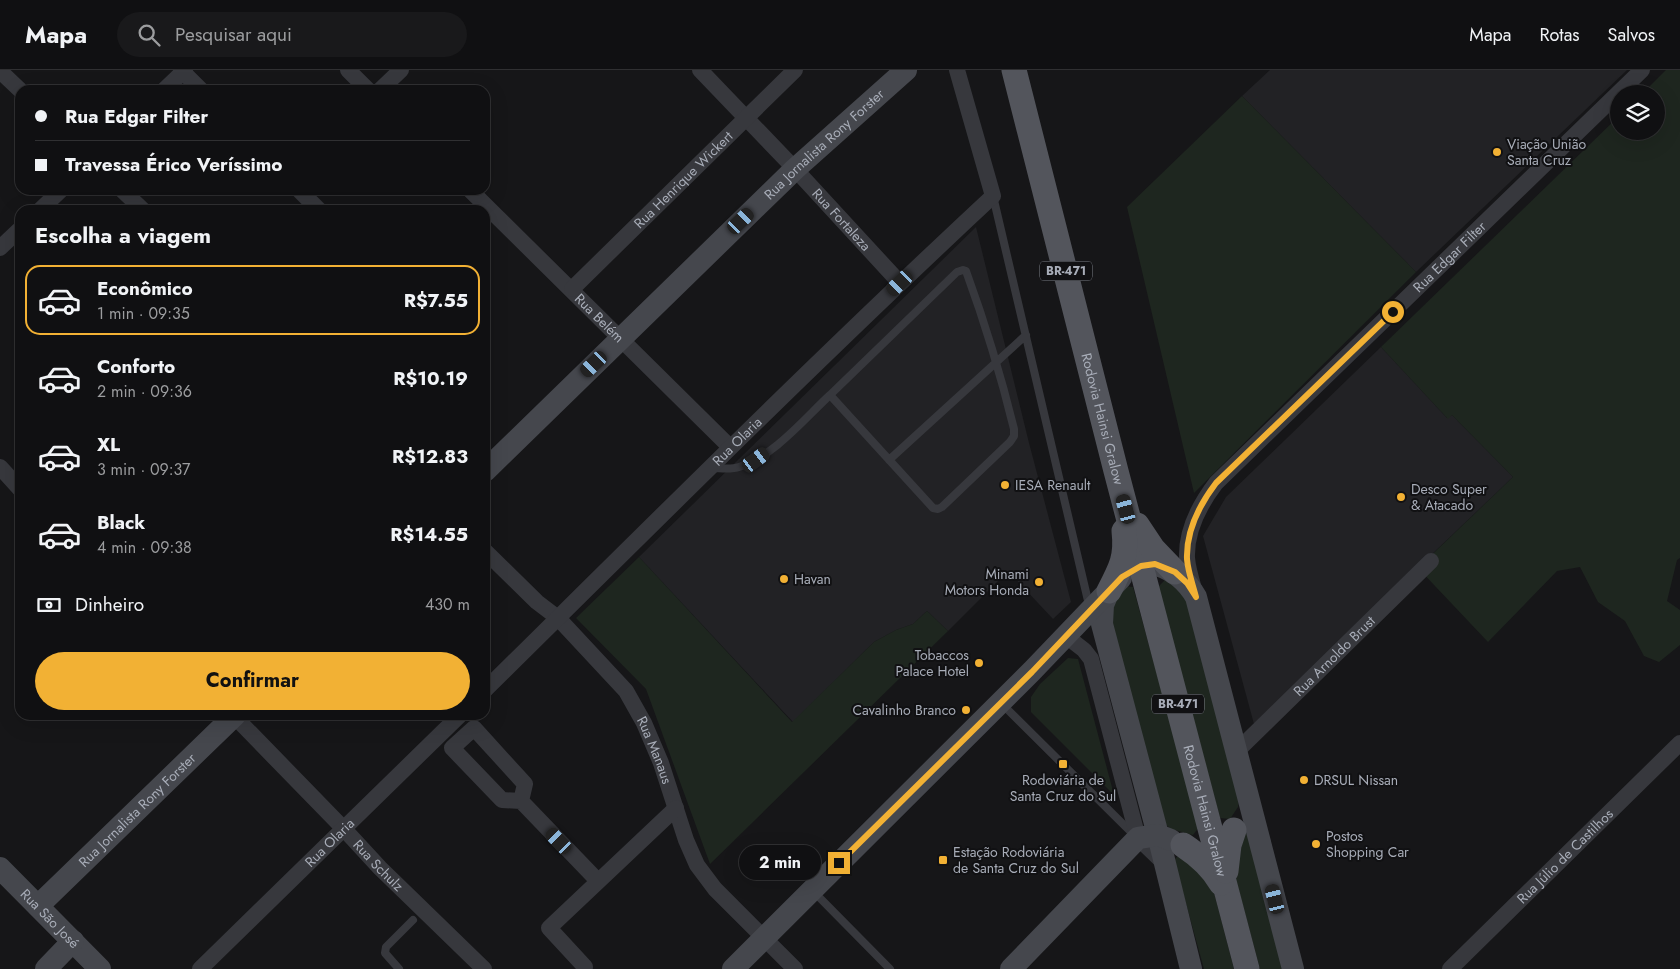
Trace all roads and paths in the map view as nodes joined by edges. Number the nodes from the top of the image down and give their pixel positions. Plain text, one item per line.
1 (348, 70) edge
2 (401, 70) edge
3 (700, 70) edge
4 (795, 70) edge
5 (906, 70) edge
6 (957, 70) edge
7 (1014, 70) edge
8 (1642, 70) edge
9 (0, 71) edge
10 (183, 71) edge
11 (15, 85) edge
12 (169, 85) edge
13 (196, 85) edge
14 (363, 85) edge
15 (385, 85) edge
16 (746, 118) junction
17 (795, 169) junction
18 (56, 195) edge
19 (127, 195) edge
20 (304, 195) edge
21 (475, 195) edge
22 (993, 196) junction
23 (45, 205) edge
24 (138, 205) edge
25 (314, 205) edge
26 (485, 205) edge
27 (490, 209) edge
28 (15, 234) edge
29 (0, 248) edge
30 (900, 283) junction
31 (572, 289) junction
32 (1026, 335) junction
33 (621, 338) junction
34 (995, 361) junction
35 (830, 395) junction
36 (730, 447) junction
37 (889, 460) junction
38 (490, 466) edge
39 (0, 467) edge
40 (708, 468) junction
41 (1116, 471) junction
42 (15, 484) edge
43 (490, 556) edge
44 (1432, 561) dead end
45 (1141, 566) junction
46 (1175, 572) junction
47 (1108, 591) junction
48 (1196, 597) junction
49 (1096, 617) junction
50 (558, 618) junction
51 (1066, 636) junction
52 (490, 685) edge
53 (1000, 702) junction
54 (229, 720) edge
55 (239, 720) edge
56 (455, 720) edge
57 (1680, 743) edge
58 (1237, 752) junction
59 (1248, 793) junction
60 (521, 801) junction
61 (676, 808) junction
62 (344, 829) junction
63 (1224, 836) junction
64 (1148, 837) junction
65 (1184, 845) junction
66 (0, 868) edge
67 (597, 880) junction
68 (812, 890) junction
69 (1228, 896) junction
70 (38, 906) junction
71 (413, 920) dead end
72 (763, 939) junction
73 (73, 941) junction
74 (585, 967) dead end
75 (888, 968) edge
76 (46, 969) edge
77 (100, 969) edge
78 (200, 969) edge
79 (399, 969) edge
80 (484, 969) edge
81 (733, 969) edge
82 (795, 969) edge
83 (1011, 969) edge
84 (1191, 969) edge
85 (1247, 969) edge
86 (1293, 969) edge
87 (1450, 969) edge

1 - 14 street
2 - 15 street
3 - 16 street, Rua Fortaleza
4 - 16 street, Rua Henrique Wickert
5 - 17 street, Rua Jornalista Rony Forster
6 - 22 street
7 - 41 main road, Rodovia Hainsi Gralow / BR-471
8 - 48 street, Rua Edgar Filter
9 - 11 street
10 - 12 street
10 - 13 street
16 - 17 street, Rua Fortaleza
16 - 31 street, Rua Henrique Wickert
17 - 30 street, Rua Fortaleza
17 - 33 street, Rua Jornalista Rony Forster
18 - 23 street
19 - 24 street
20 - 25 street
21 - 26 street, Rua Belém
22 - 30 street, Rua Olaria
22 - 32 lane
27 - 31 street, Rua Belém
28 - 29 street
30 - 36 street, Rua Olaria
31 - 33 street, Rua Belém
32 - 34 lane
32 - 49 lane
33 - 36 street, Rua Belém
33 - 38 street, Rua Jornalista Rony Forster
34 - 35 lane
34 - 37 lane
34 - 37 lane
35 - 37 lane
35 - 40 lane
36 - 40 street, Rua Olaria
39 - 42 street
40 - 50 street, Rua Olaria
41 - 45 main road, Rodovia Hainsi Gralow / BR-471
41 - 46 main road
41 - 47 main road
43 - 50 street, Rua Manaus
44 - 58 street, Rua Arnoldo Brust
45 - 46 street
45 - 47 street
45 - 63 main road, Rodovia Hainsi Gralow / BR-471
46 - 48 street
47 - 49 street
48 - 58 street
49 - 51 street
49 - 64 street
50 - 52 street, Rua Olaria
50 - 61 street, Rua Manaus
51 - 53 street
51 - 64 street
53 - 64 lane
53 - 68 street
54 - 70 street, Rua Jornalista Rony Forster
55 - 62 street, Rua Schulz
56 - 62 street, Rua Olaria
57 - 87 street, Rua Júlio de Castilhos
58 - 59 street
59 - 63 street
59 - 86 street
60 - 60 street
60 - 67 street
61 - 67 street
61 - 72 street, Rua Manaus
62 - 78 street, Rua Olaria
62 - 80 street, Rua Schulz
63 - 65 street
63 - 69 main road
64 - 65 street
64 - 83 street
64 - 84 street
65 - 69 main road
66 - 70 street, Rua São José
67 - 74 street
68 - 72 street
68 - 75 lane
69 - 85 main road
70 - 73 street, Rua São José
71 - 79 lane
72 - 81 street
72 - 82 street, Rua Manaus
73 - 76 street
73 - 77 street, Rua São José

